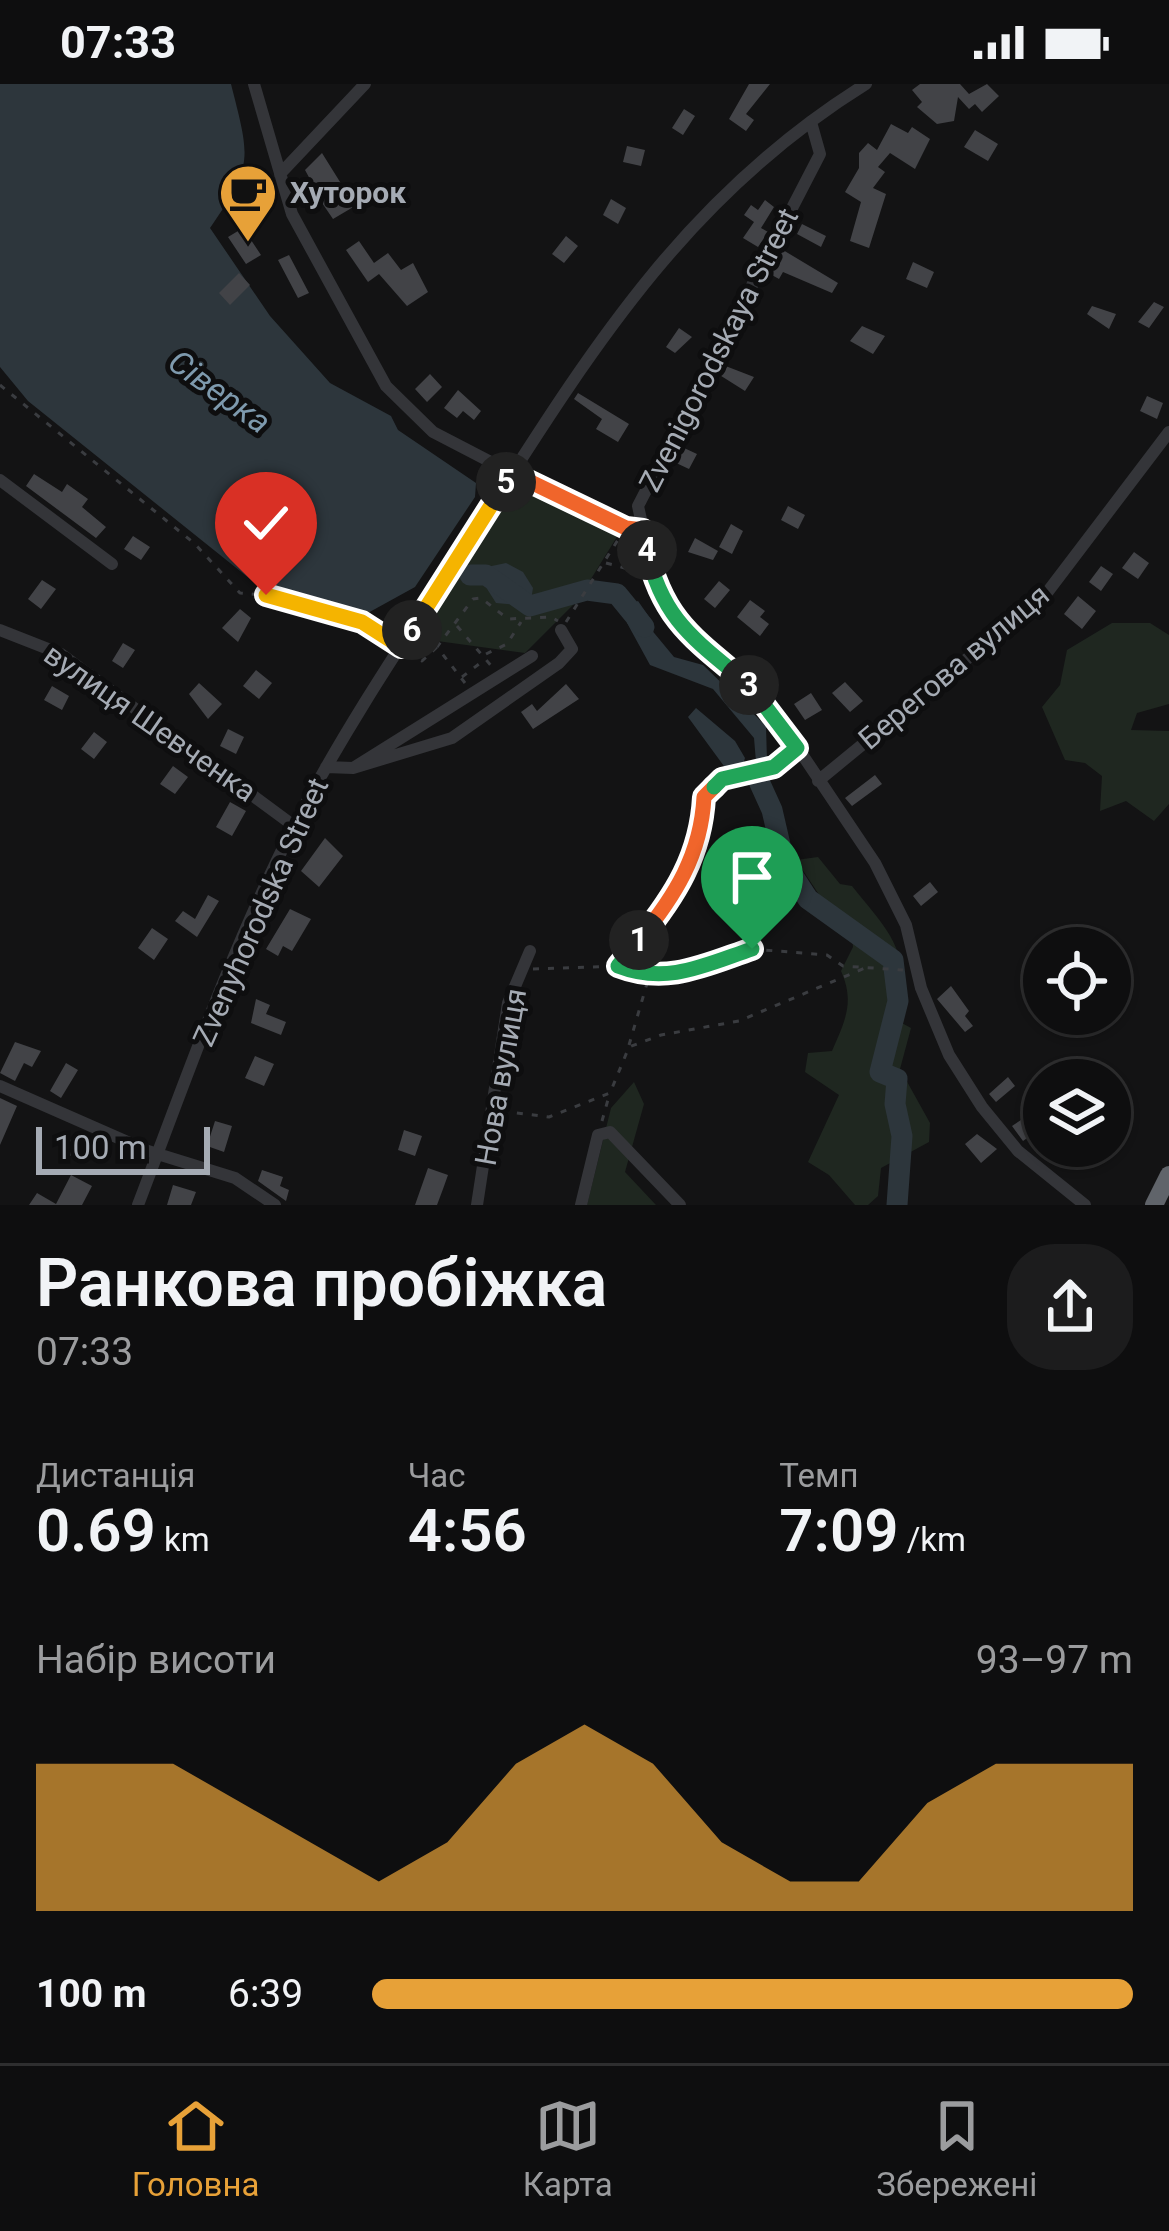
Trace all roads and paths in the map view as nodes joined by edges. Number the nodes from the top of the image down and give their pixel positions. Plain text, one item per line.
1 (254, 84) edge
2 (365, 84) edge
3 (866, 84) edge
4 (811, 122) junction
5 (280, 174) junction
6 (0, 385) edge
7 (1169, 432) edge
8 (512, 473) junction
9 (0, 480) edge
10 (638, 506) junction
11 (626, 528) junction
12 (643, 530) junction
13 (605, 562) junction
14 (112, 563) dead end
15 (652, 574) junction
16 (580, 604) dead end
17 (521, 620) junction
18 (456, 625) junction
19 (562, 628) joint
20 (0, 630) edge
21 (401, 647) junction
22 (437, 647) junction
23 (532, 656) dead end
24 (484, 658) junction
25 (499, 676) junction
26 (460, 678) junction
27 (472, 693) junction
28 (797, 748) junction
29 (326, 767) junction
30 (353, 768) junction
31 (818, 781) junction
32 (294, 826) junction
33 (530, 951) dead end
34 (618, 966) junction
35 (865, 968) junction
36 (520, 970) junction
37 (904, 970) dead end
38 (649, 978) junction
39 (629, 1047) junction
40 (0, 1086) edge
41 (610, 1093) junction
42 (494, 1110) junction
43 (598, 1135) junction
44 (158, 1152) junction
45 (1169, 1175) edge
46 (138, 1205) edge
47 (275, 1205) edge
48 (477, 1205) edge
49 (580, 1205) edge
50 (680, 1205) edge
51 (1085, 1205) edge
52 (1154, 1205) edge

1 - 5 street
2 - 5 street
3 - 4 street, Zvenyhorodska Street
4 - 8 street, Zvenyhorodska Street
4 - 10 street, Zvenigorodskaya Street
5 - 8 street
6 - 21 path
7 - 31 street, Берегова вулиця
8 - 11 path
8 - 21 street, Zvenyhorodska Street
9 - 14 street
10 - 11 path, Zvenigorodskaya Street
10 - 12 street
11 - 12 path
11 - 13 path, Zvenigorodskaya Street
12 - 15 street
13 - 15 path
13 - 16 path, Zvenigorodskaya Street
15 - 28 street
17 - 18 path
17 - 19 path
17 - 24 path
18 - 22 path
18 - 24 path
19 - 30 street
20 - 32 street, вулиця Шевченка
21 - 22 path
21 - 29 street, Zvenyhorodska Street
22 - 26 path
23 - 25 street
24 - 25 path
24 - 26 path
25 - 27 street
26 - 27 path
27 - 30 street
28 - 31 street
28 - 34 path
29 - 30 street
29 - 32 street, Zvenyhorodska Street
31 - 51 street
32 - 44 street, Zvenyhorodska Street
33 - 36 street, Нова вулиця
34 - 36 path
34 - 38 path
35 - 37 path
35 - 38 path
35 - 39 path
36 - 42 street, Нова вулиця
38 - 39 path
39 - 41 path
40 - 44 street
41 - 42 path
41 - 43 path
42 - 48 street, Нова вулиця
43 - 49 street
43 - 50 street
44 - 46 street, Zvenyhorodska Street
44 - 47 street
45 - 52 highway

